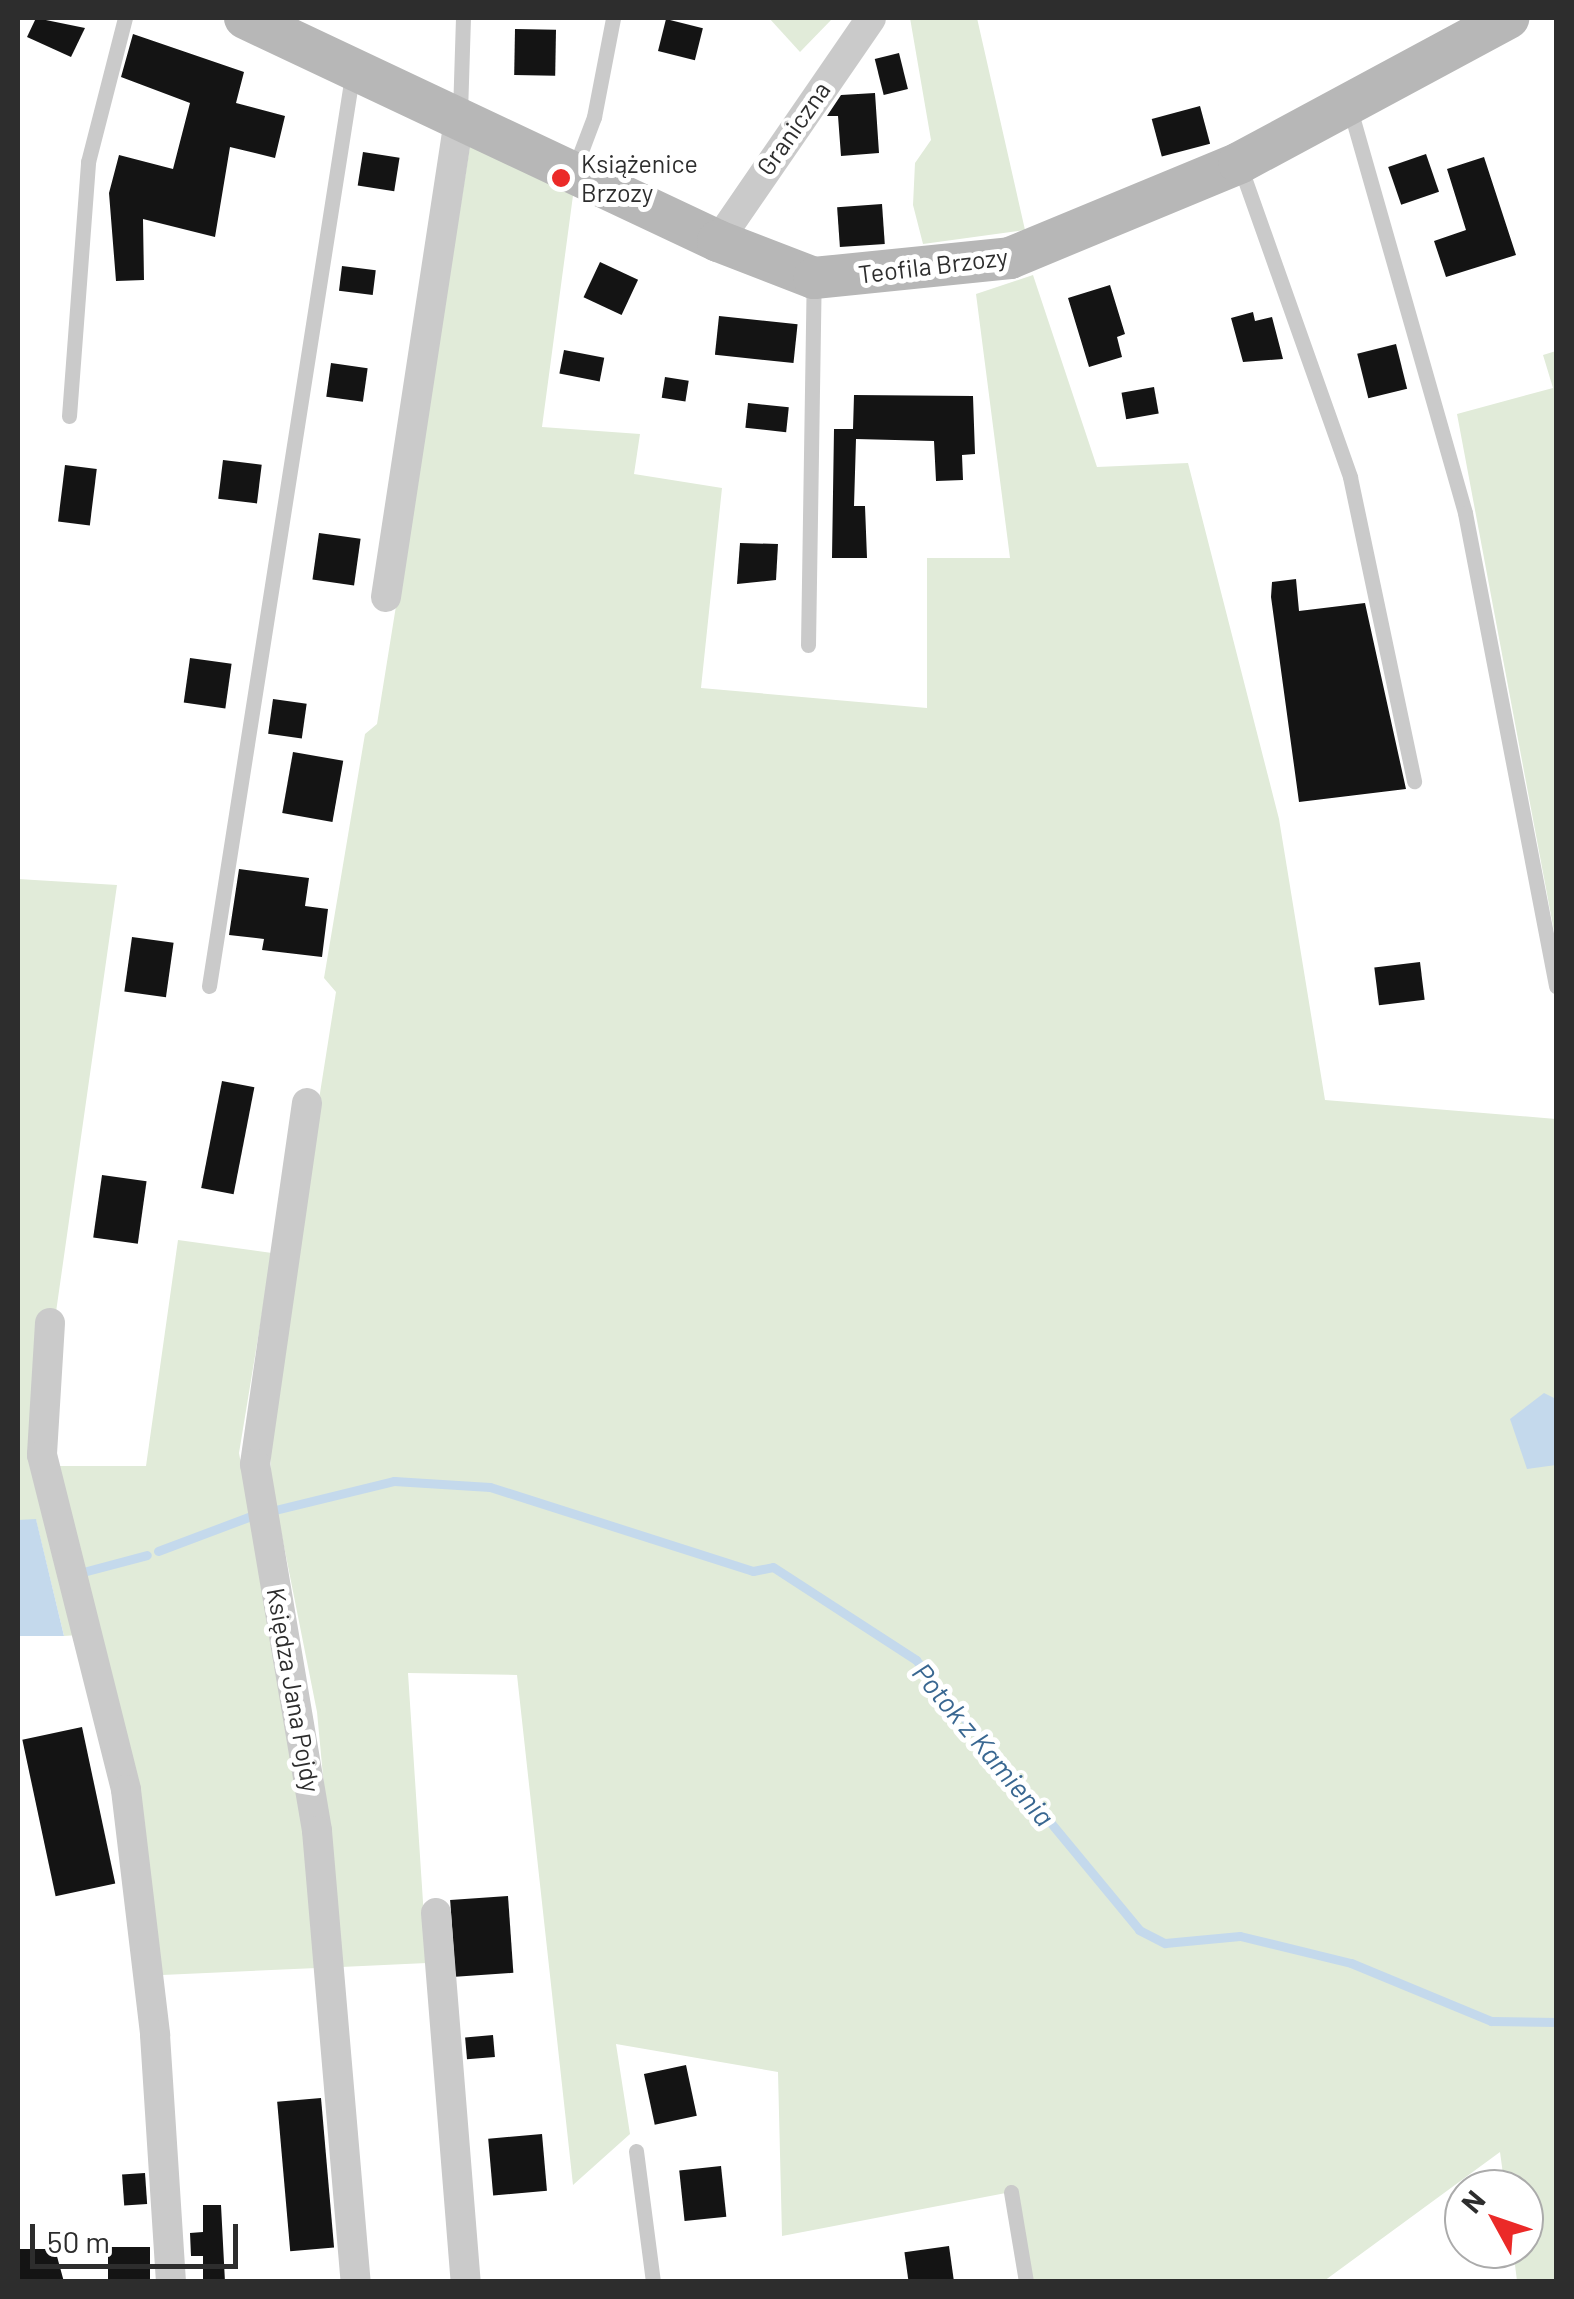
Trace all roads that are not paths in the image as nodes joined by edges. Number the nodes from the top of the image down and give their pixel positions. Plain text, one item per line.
1 (125, 18) edge
2 (245, 18) edge
3 (463, 18) edge
4 (613, 18) edge
5 (871, 18) edge
6 (1508, 18) edge
7 (353, 66) junction
8 (1349, 106) junction
9 (460, 115) junction
10 (1240, 162) junction
11 (574, 170) junction
12 (718, 242) junction
13 (814, 278) junction
14 (69, 416) dead end
15 (386, 597) dead end
16 (808, 645) dead end
17 (1414, 781) dead end
18 (209, 986) dead end
19 (1556, 986) edge
20 (307, 1103) dead end
21 (50, 1323) dead end
22 (436, 1913) dead end
23 (636, 2151) dead end
24 (1011, 2192) dead end
25 (171, 2282) edge
26 (356, 2282) edge
27 (466, 2282) edge
28 (652, 2282) edge
29 (1026, 2282) edge

1 - 14 lane
2 - 7 street, Teofila Brzozy
3 - 9 lane
4 - 11 lane
5 - 12 street, Graniczna
6 - 8 street, Teofila Brzozy
7 - 9 street, Teofila Brzozy
7 - 18 lane
8 - 10 street, Teofila Brzozy
8 - 19 lane
9 - 11 street, Teofila Brzozy
9 - 15 street
10 - 13 street, Teofila Brzozy
10 - 17 lane
11 - 12 street, Teofila Brzozy
12 - 13 street, Teofila Brzozy
13 - 16 lane
20 - 26 street, Księdza Jana Pojdy
21 - 25 street
22 - 27 street
23 - 28 lane
24 - 29 lane

